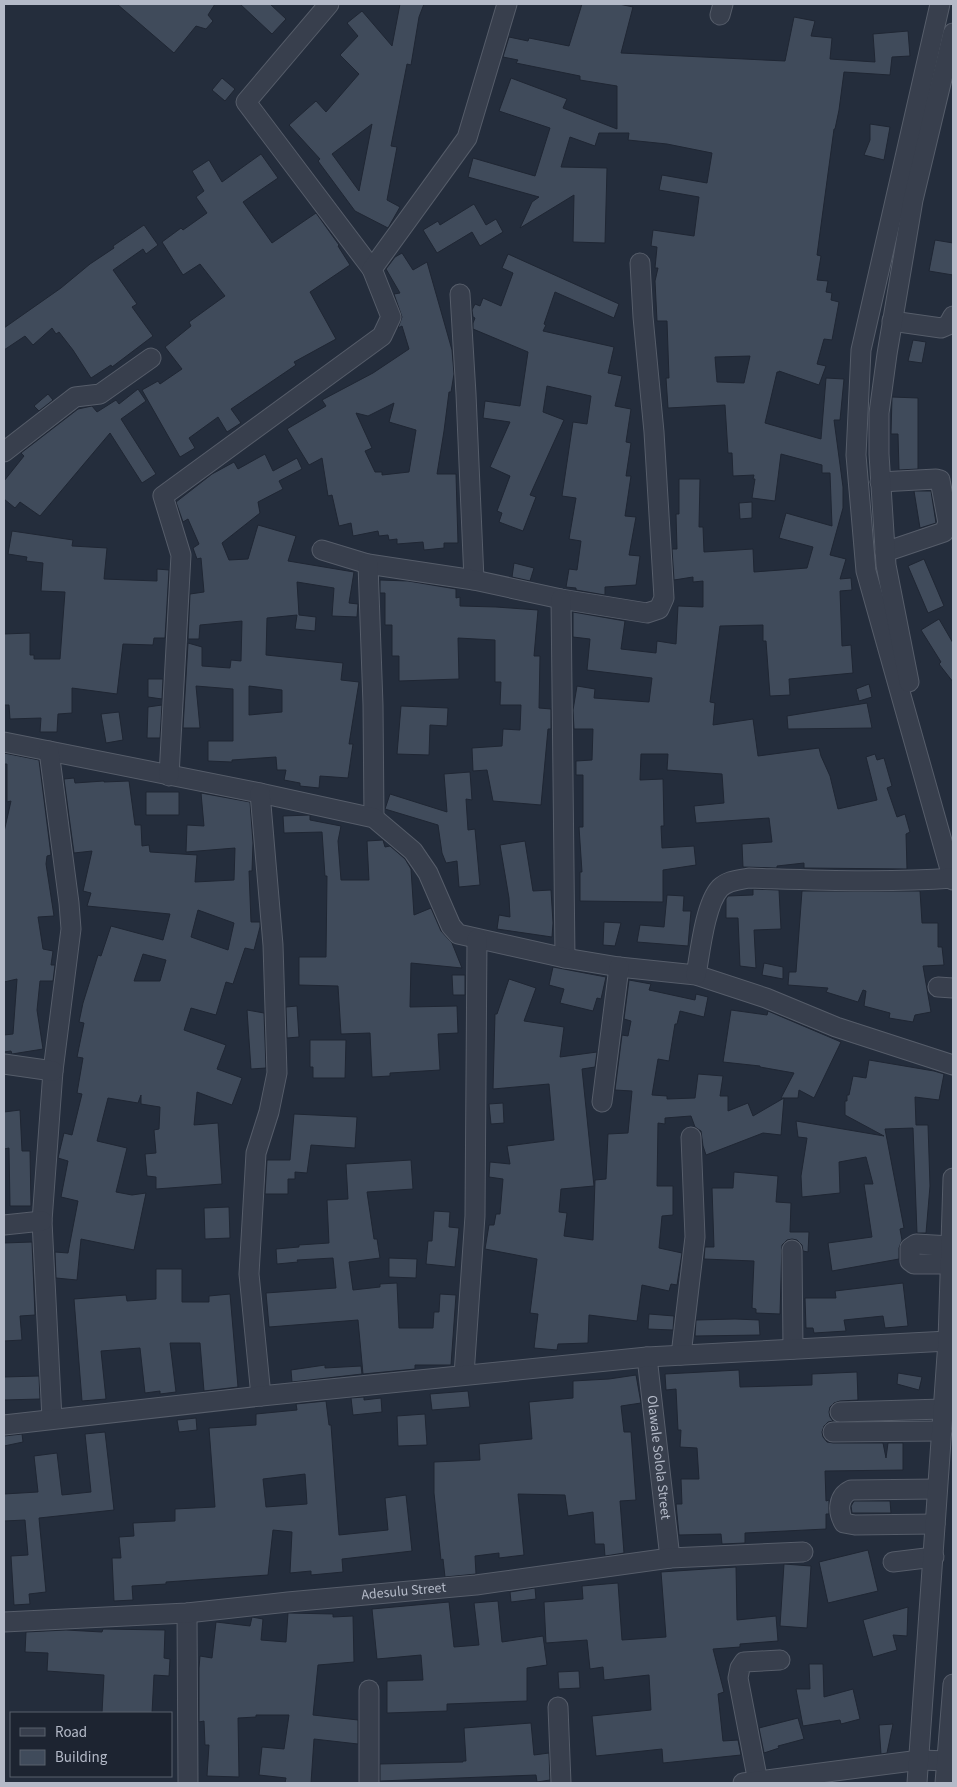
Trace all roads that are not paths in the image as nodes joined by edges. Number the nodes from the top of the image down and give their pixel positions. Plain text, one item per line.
1 (329, 4) edge
2 (507, 4) edge
3 (940, 4) edge
4 (953, 33) edge
5 (950, 59) edge
6 (640, 263) dead end
7 (372, 269) junction
8 (460, 294) dead end
9 (953, 316) edge
10 (892, 321) junction
11 (151, 358) dead end
12 (4, 452) edge
13 (880, 482) junction
14 (322, 550) dead end
15 (885, 552) junction
16 (368, 564) junction
17 (474, 580) junction
18 (561, 598) junction
19 (4, 742) edge
20 (49, 751) junction
21 (169, 776) junction
22 (260, 793) junction
23 (374, 818) junction
24 (953, 835) edge
25 (953, 879) edge
26 (477, 938) junction
27 (565, 958) junction
28 (618, 967) junction
29 (696, 975) junction
30 (4, 1064) edge
31 (953, 1065) edge
32 (53, 1071) junction
33 (602, 1102) dead end
34 (691, 1137) dead end
35 (953, 1178) edge
36 (42, 1221) junction
37 (4, 1225) edge
38 (951, 1246) junction
39 (792, 1250) dead end
40 (950, 1264) junction
41 (948, 1341) junction
42 (793, 1349) junction
43 (681, 1355) junction
44 (647, 1357) junction
45 (464, 1375) junction
46 (261, 1396) junction
47 (943, 1409) junction
48 (840, 1412) dead end
49 (52, 1419) junction
50 (4, 1425) edge
51 (942, 1431) junction
52 (833, 1432) dead end
53 (937, 1489) junction
54 (934, 1524) junction
55 (803, 1552) dead end
56 (934, 1557) junction
57 (670, 1558) junction
58 (893, 1562) dead end
59 (187, 1613) junction
60 (4, 1622) edge
61 (780, 1660) dead end
62 (953, 1684) edge
63 (369, 1690) dead end
64 (558, 1707) dead end
65 (920, 1760) junction
66 (948, 1761) junction
67 (188, 1783) edge
68 (369, 1783) edge
69 (561, 1783) edge
70 (751, 1783) edge
71 (917, 1783) edge
72 (945, 1783) edge

1 - 7 street
2 - 7 street
3 - 25 street
4 - 5 street
5 - 10 street
6 - 18 street
7 - 21 street
8 - 17 street
9 - 10 street
10 - 13 street
11 - 12 street
13 - 15 street
13 - 15 street
14 - 16 street
15 - 24 street
16 - 17 street
16 - 23 street
17 - 18 street
18 - 27 street
19 - 20 street
20 - 21 street
20 - 32 street
21 - 22 street
22 - 23 street
22 - 46 street
23 - 26 street
25 - 29 street
26 - 27 street
26 - 45 street
27 - 28 street
28 - 29 street
28 - 33 street
29 - 31 street
30 - 32 street
32 - 36 street
34 - 43 street
35 - 38 street
36 - 37 street
36 - 49 street
38 - 40 street
38 - 40 street
39 - 42 street
40 - 41 street
41 - 42 street
41 - 47 street
42 - 43 street
43 - 44 street
44 - 45 street
44 - 57 street, Olawale Solola Street
45 - 46 street
46 - 49 street
47 - 48 street
47 - 51 street
49 - 50 street
51 - 52 street
51 - 53 street
53 - 54 street
53 - 54 street
54 - 56 street
55 - 57 street, Adesulu Street
56 - 58 street
56 - 65 street
57 - 59 street, Adesulu Street
59 - 60 street, Adesulu Street
59 - 67 street
61 - 70 street
62 - 66 street
63 - 68 street
64 - 69 street
65 - 66 street
65 - 70 street
65 - 71 street
66 - 72 street

